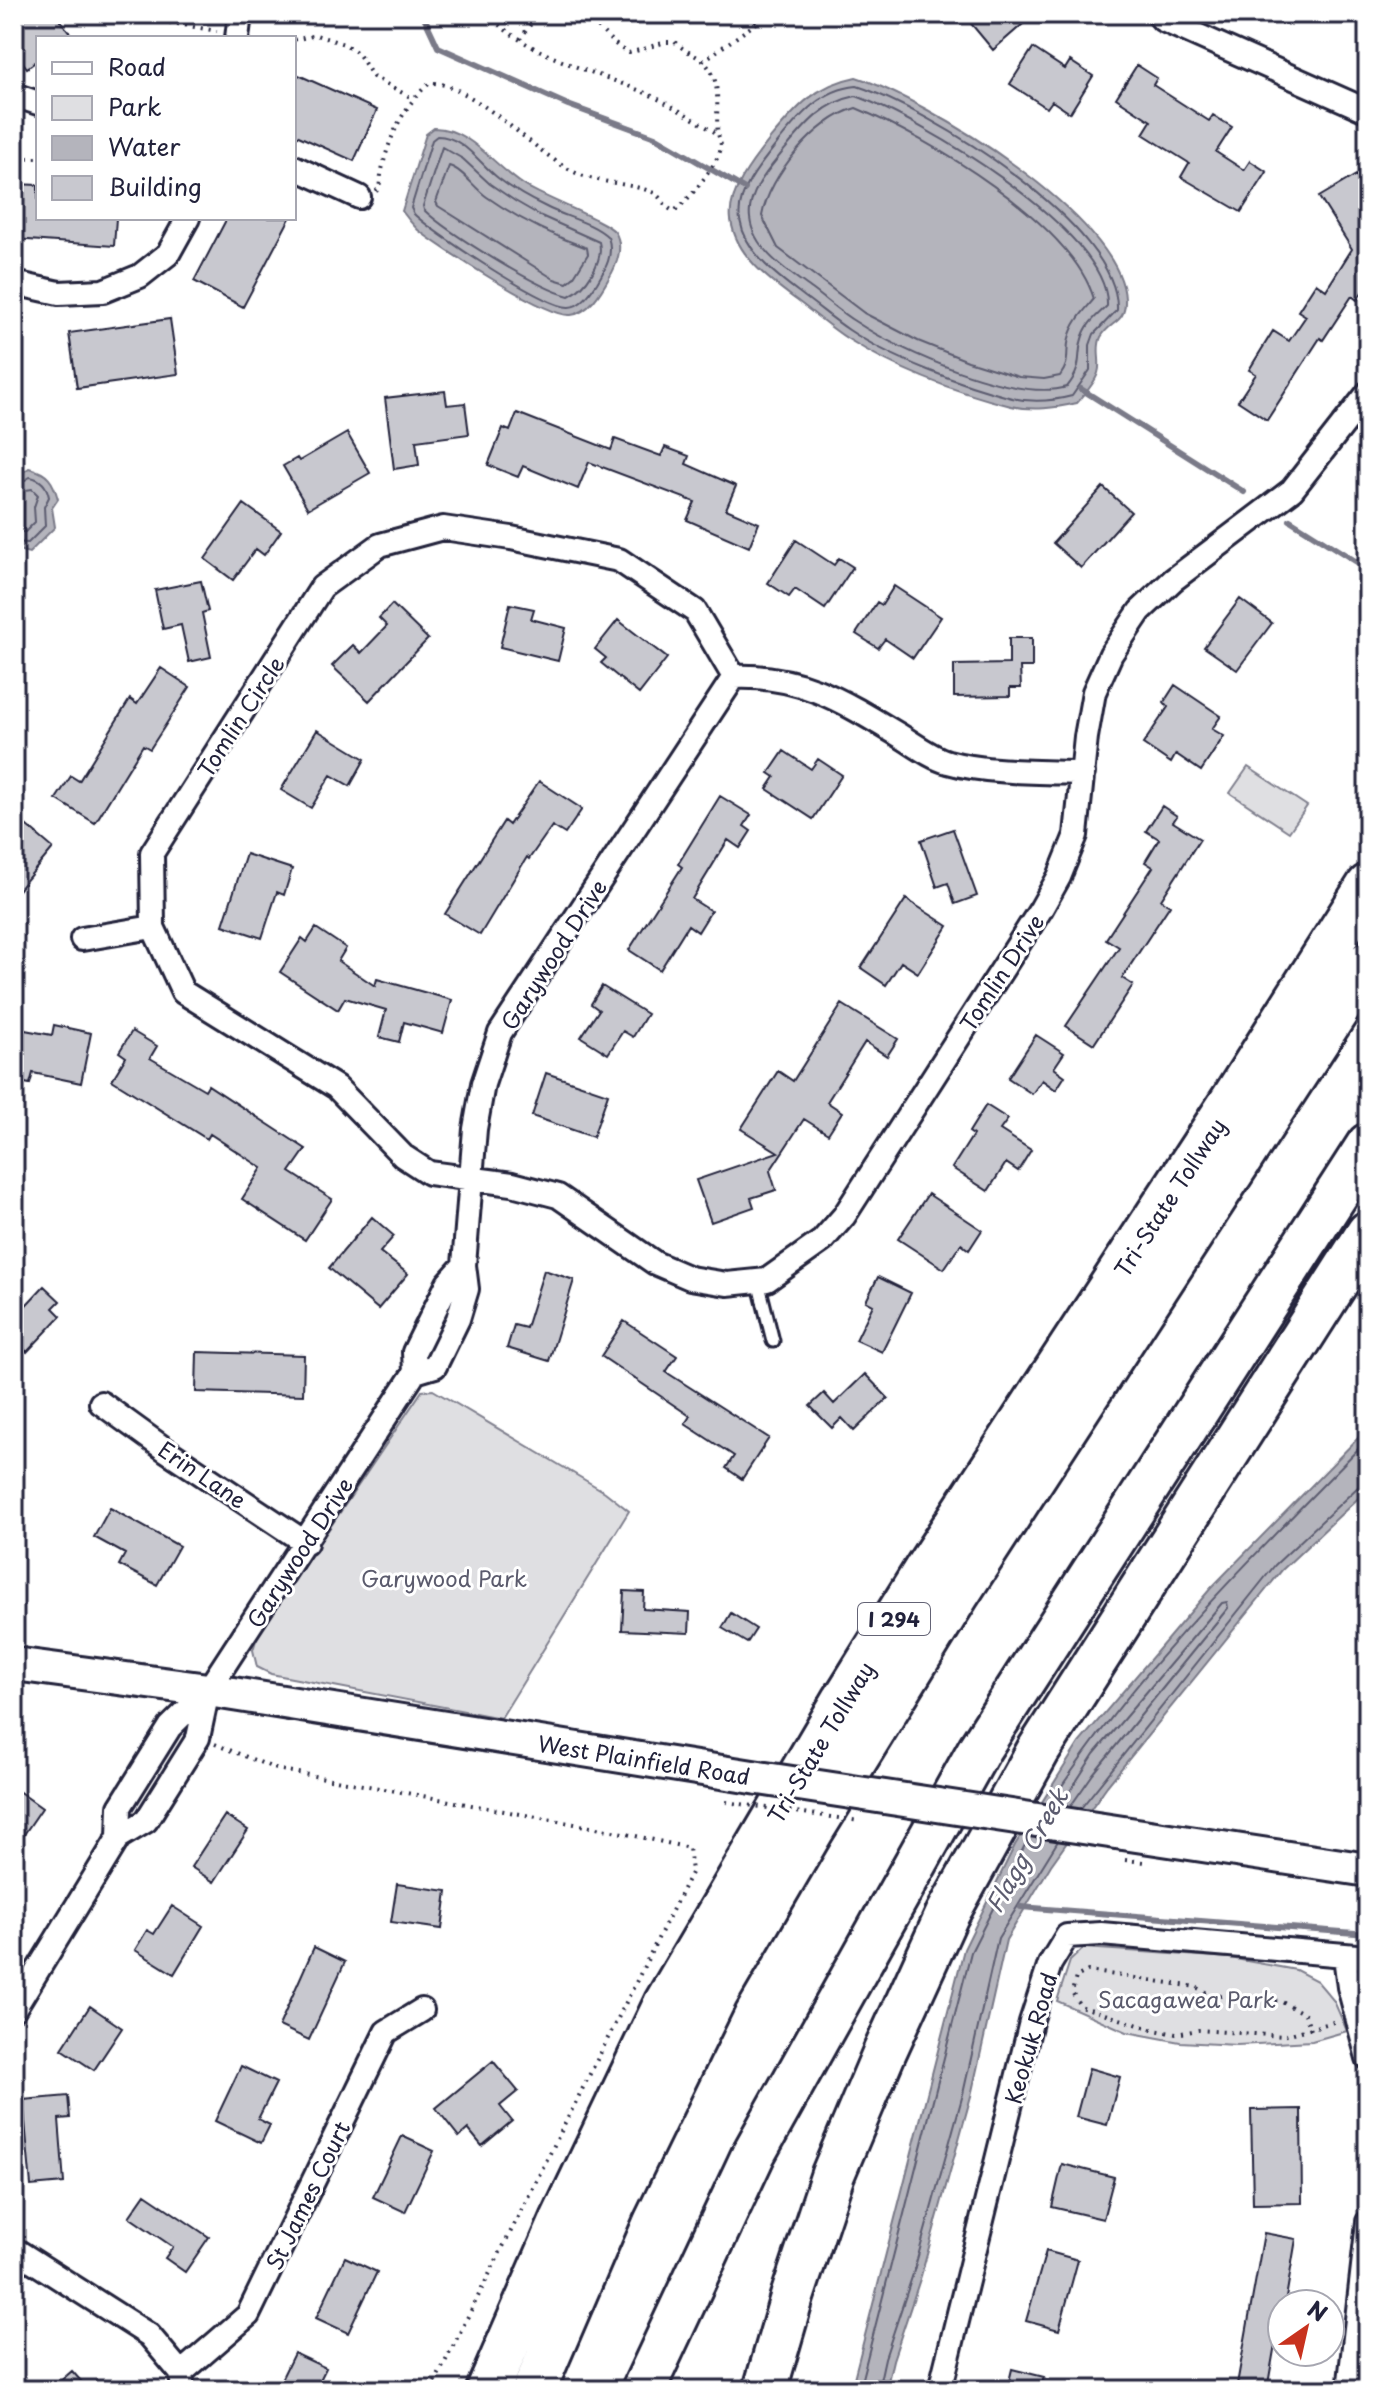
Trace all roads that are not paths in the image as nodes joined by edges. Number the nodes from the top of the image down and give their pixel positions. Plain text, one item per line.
1 (240, 14) edge
2 (1158, 14) edge
3 (230, 35) edge
4 (14, 95) edge
5 (36, 102) edge
6 (1368, 111) edge
7 (296, 168) edge
8 (359, 197) road end
9 (187, 220) edge
10 (14, 283) edge
11 (1368, 393) edge
12 (745, 677) junction
13 (1083, 773) junction
14 (1368, 886) edge
15 (153, 927) junction
16 (82, 939) dead end
17 (1368, 963) edge
18 (1368, 1145) edge
19 (472, 1180) junction
20 (1368, 1233) edge
21 (758, 1281) junction
22 (1368, 1283) edge
23 (773, 1341) dead end
24 (101, 1403) dead end
25 (306, 1543) junction
26 (14, 1664) edge
27 (208, 1690) junction
28 (1038, 1751) junction
29 (1368, 1870) edge
30 (1345, 1956) junction
31 (1368, 1957) edge
32 (14, 2009) edge
33 (422, 2010) dead end
34 (1368, 2058) edge
35 (1368, 2222) edge
36 (14, 2249) edge
37 (182, 2381) edge
38 (488, 2390) edge
39 (534, 2390) edge
40 (643, 2390) edge
41 (765, 2390) edge
42 (940, 2390) edge
43 (1349, 2390) edge

1 - 3 street
2 - 6 street
4 - 5 street
7 - 8 street
9 - 10 street
11 - 13 street, Tomlin Drive
12 - 13 street
12 - 15 street, Tomlin Circle
12 - 19 street, Garywood Drive
13 - 21 street, Tomlin Drive
14 - 38 highway, Tri-State Tollway / I 294
15 - 16 street
15 - 19 street, Tomlin Circle
17 - 39 highway, Tri-State Tollway / I 294
18 - 40 highway
19 - 21 street, Tomlin Drive
19 - 25 street, Garywood Drive
20 - 28 highway
21 - 23 lane
22 - 28 highway
24 - 25 street, Erin Lane
25 - 27 street, Garywood Drive
26 - 27 main road, West Plainfield Road
27 - 29 main road, West Plainfield Road, bridge
27 - 32 street, Garywood Drive
28 - 41 highway
30 - 31 street, Keokuk Road
30 - 34 street
30 - 42 street, Keokuk Road
33 - 37 street, St James Court
35 - 43 street
36 - 37 street

